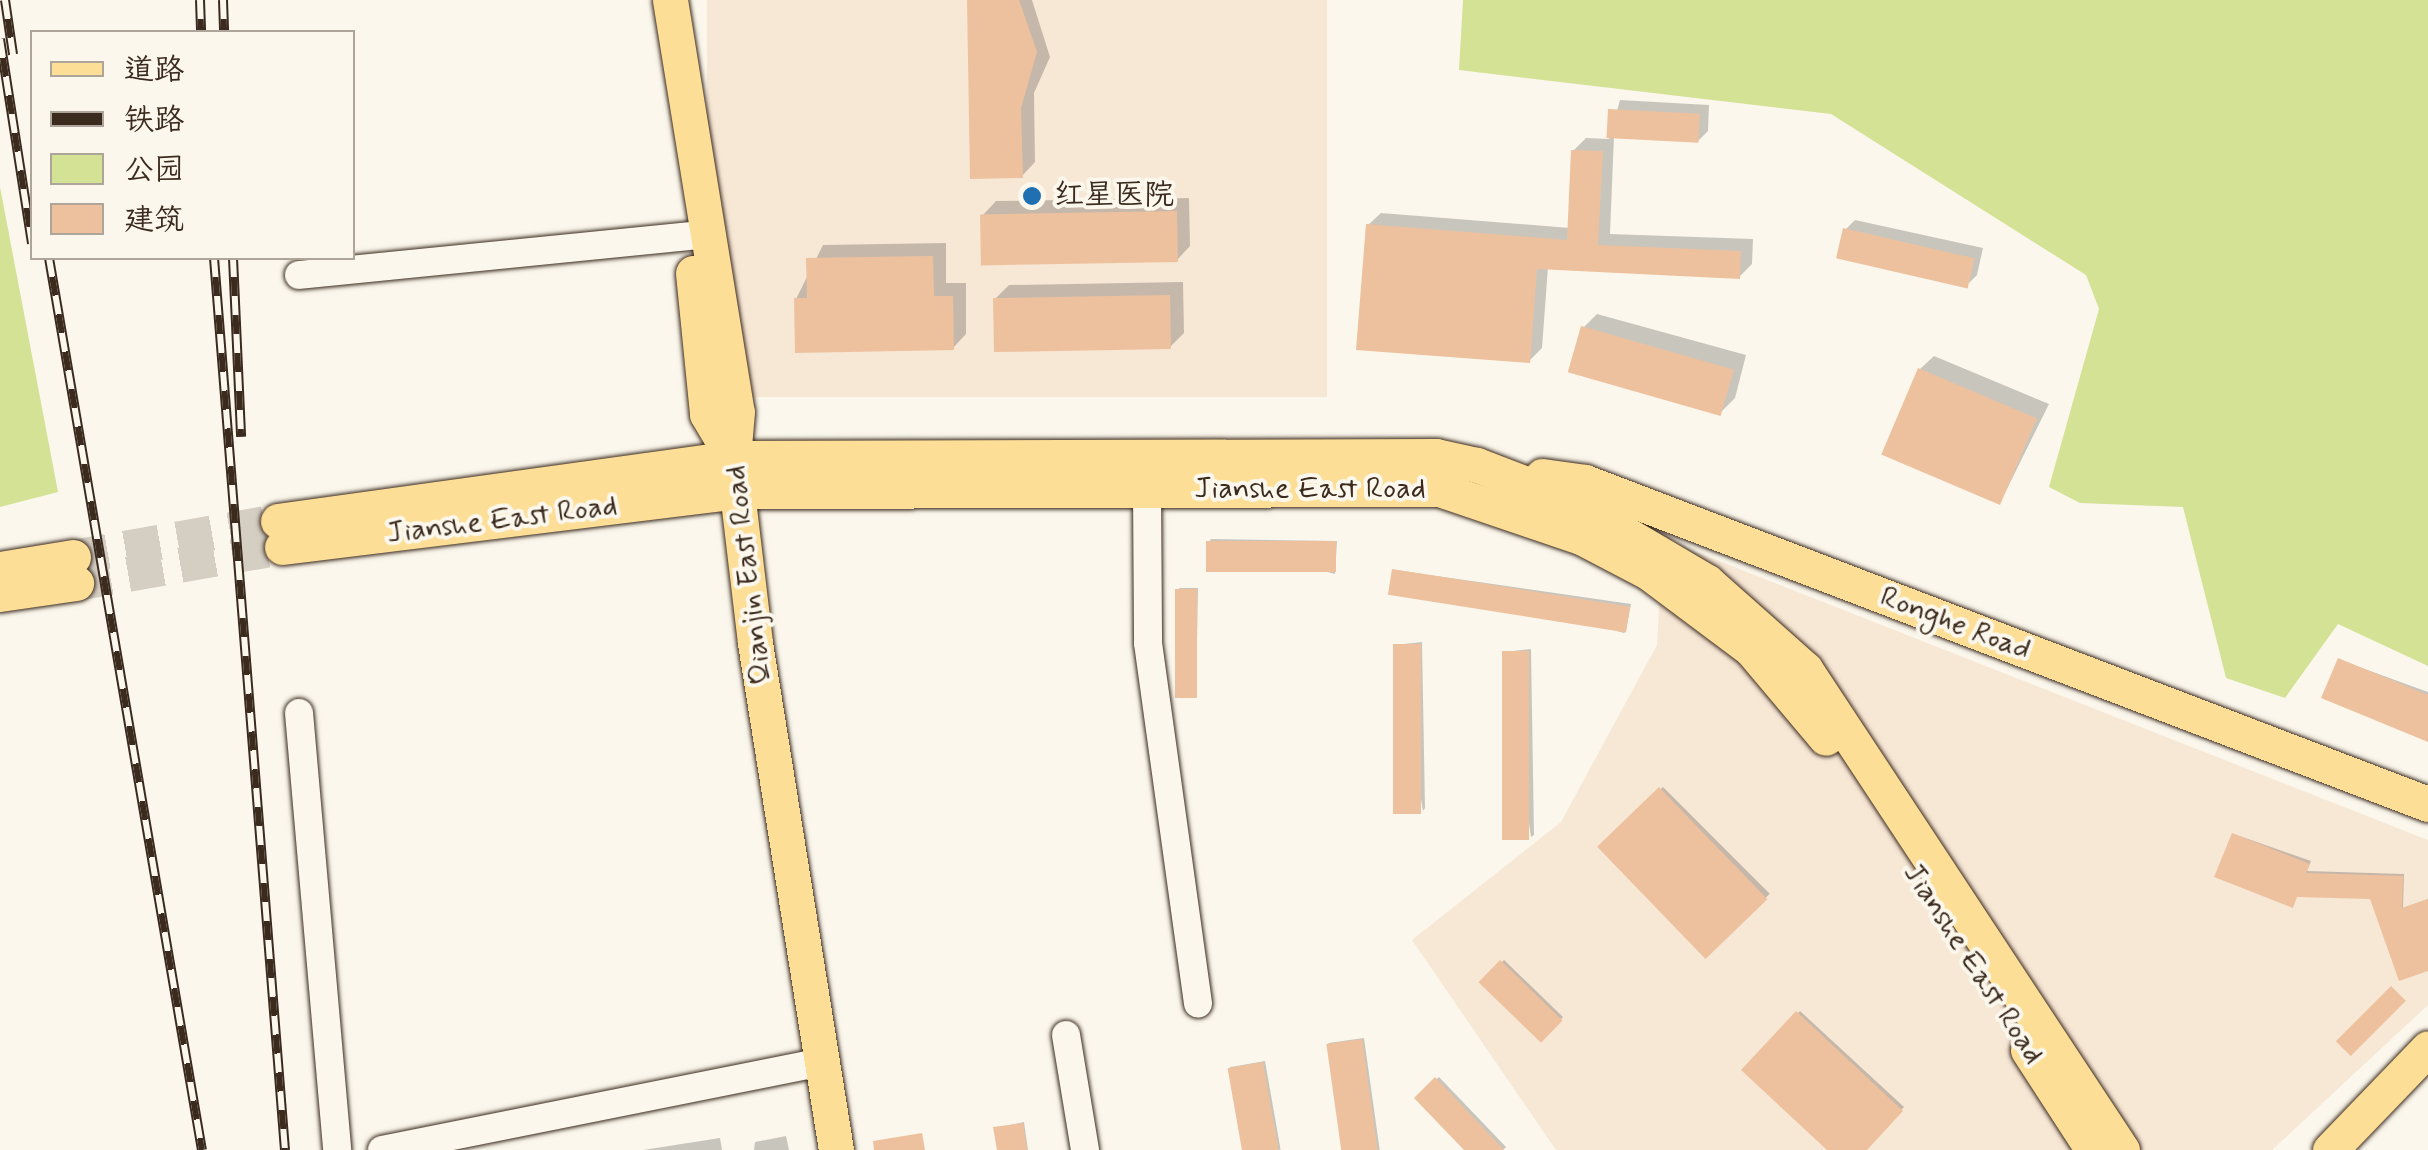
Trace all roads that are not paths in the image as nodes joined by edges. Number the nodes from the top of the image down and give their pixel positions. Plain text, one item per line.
1 (653, 0) edge
2 (670, 0) edge
3 (690, 236) junction
4 (299, 275) dead end
5 (1477, 465) junction
6 (735, 474) junction
7 (1147, 490) junction
8 (280, 534) tunnel mouth
9 (0, 569) edge
10 (0, 594) edge
11 (298, 713) dead end
12 (2428, 804) edge
13 (1198, 1004) dead end
14 (1066, 1035) dead end
15 (2428, 1048) edge
16 (822, 1062) junction
17 (337, 1150) edge
18 (382, 1150) edge
19 (836, 1150) edge
20 (1085, 1150) edge
21 (2092, 1150) edge
22 (2122, 1150) edge
23 (2330, 1150) edge

1 - 3 main road
2 - 6 main road, Qianjin East Road
3 - 4 street
3 - 6 main road
5 - 6 main road, Jianshe East Road
5 - 12 main road, Ronghe Road
5 - 22 main road, Jianshe East Road
6 - 7 main road, Jianshe East Road
6 - 8 main road
6 - 16 main road, Qianjin East Road
7 - 13 street
7 - 21 main road, Jianshe East Road
9 - 10 main road
11 - 17 street
14 - 20 street
15 - 23 main road
16 - 18 street
16 - 19 main road, Qianjin East Road

